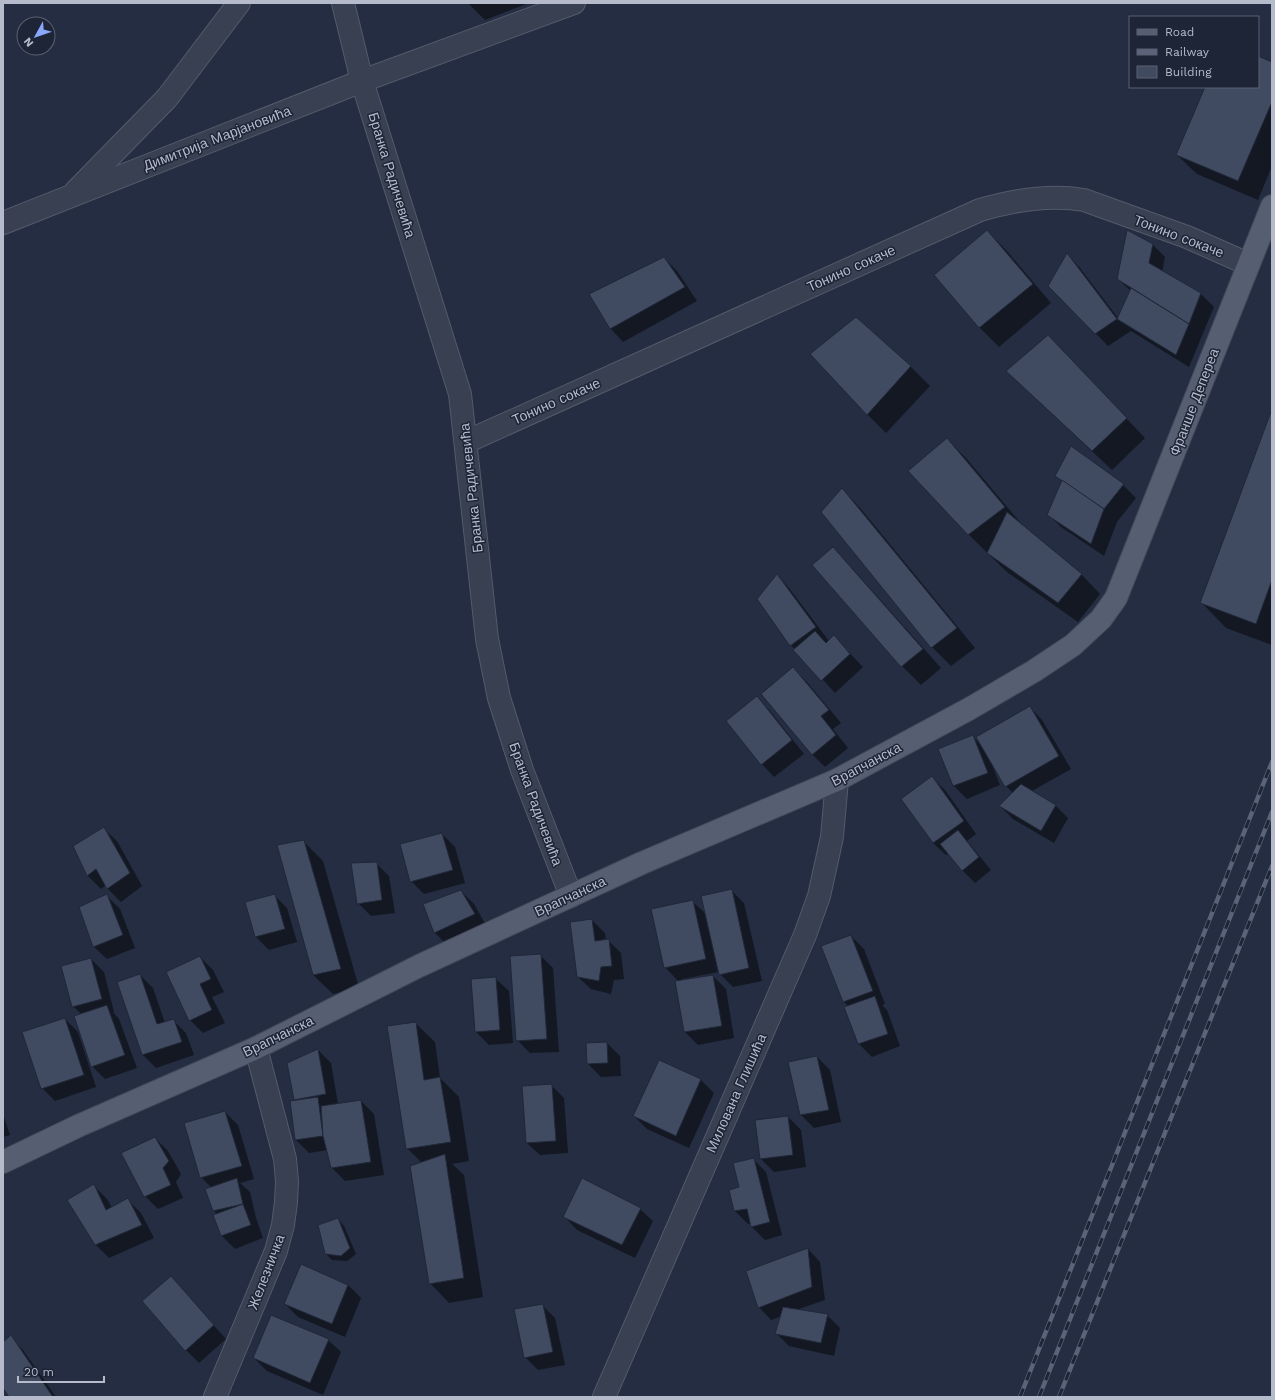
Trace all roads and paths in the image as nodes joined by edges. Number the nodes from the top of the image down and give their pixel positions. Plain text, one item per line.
1 (239, 3) edge
2 (343, 3) edge
3 (574, 3) edge
4 (362, 81) junction
5 (72, 195) junction
6 (1272, 206) edge
7 (3, 222) edge
8 (1248, 264) junction
9 (466, 442) junction
10 (1116, 598) joint
11 (837, 780) junction
12 (571, 896) junction
13 (256, 1048) junction
14 (3, 1162) edge
15 (215, 1397) edge
16 (604, 1397) edge

1 - 5 street, Димитрија Марјановића
2 - 4 street
3 - 4 street, Димитрија Марјановића
4 - 5 street, Димитрија Марјановића
4 - 9 street, Бранка Радичевића
5 - 7 street, Димитрија Марјановића
6 - 8 main road, Франше Депереа
8 - 9 street, Тонино сокаче
8 - 10 main road, Франше Депереа
9 - 12 street, Бранка Радичевића
10 - 11 main road, Врапчанска
11 - 12 main road, Врапчанска
11 - 16 street, Милована Глишића
12 - 13 main road, Врапчанска
13 - 14 main road, Врапчанска
13 - 15 street, Железничка

